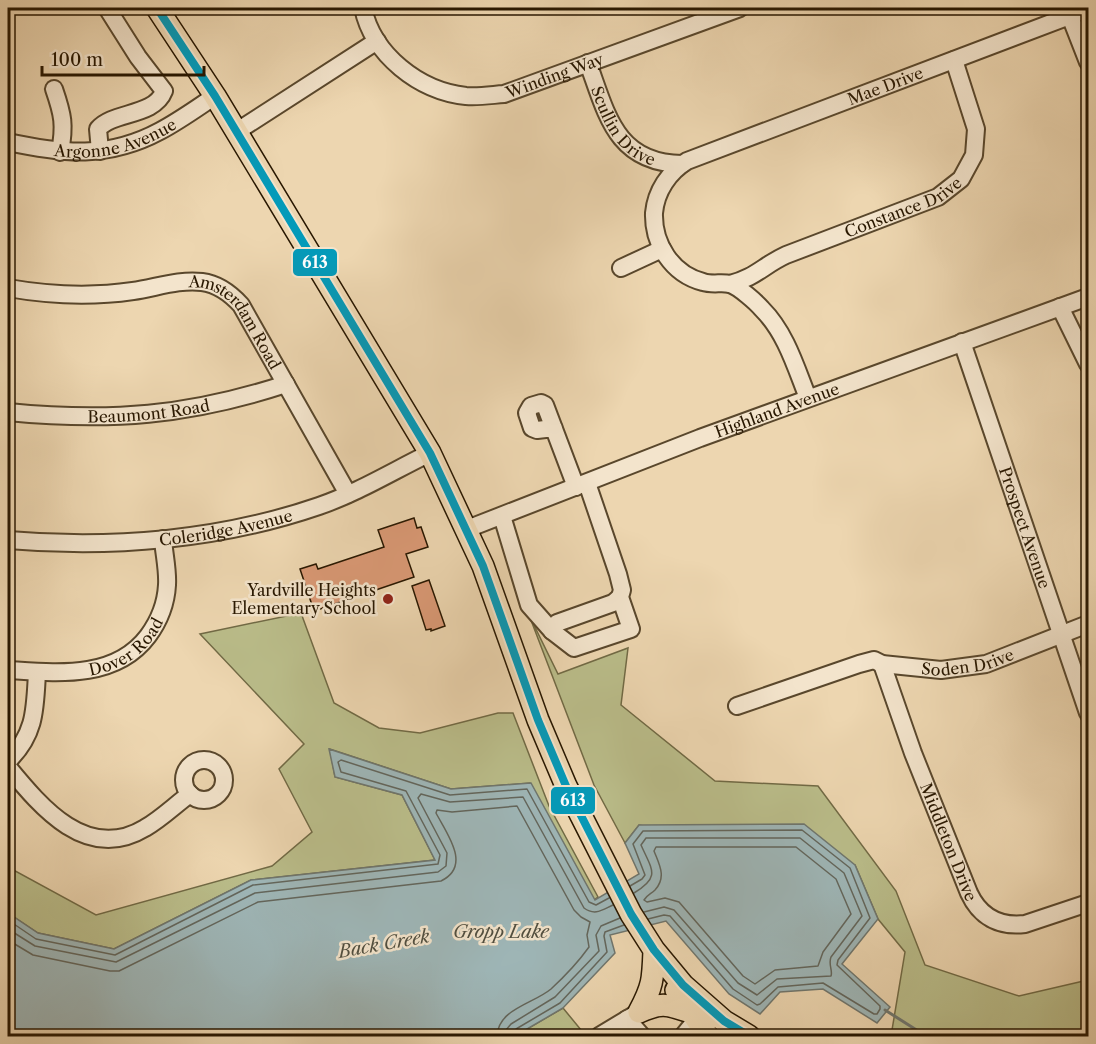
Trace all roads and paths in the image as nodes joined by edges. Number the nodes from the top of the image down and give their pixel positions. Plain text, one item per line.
1 (107, 8) edge
2 (157, 8) edge
3 (363, 8) edge
4 (740, 8) edge
5 (1089, 9) edge
6 (1070, 16) junction
7 (377, 41) junction
8 (954, 60) junction
9 (1089, 62) edge
10 (588, 63) junction
11 (54, 89) dead end
12 (215, 96) junction
13 (236, 132) junction
14 (8, 142) edge
15 (100, 151) junction
16 (60, 152) junction
17 (682, 164) junction
18 (662, 249) junction
19 (621, 268) dead end
20 (730, 284) junction
21 (8, 288) edge
22 (1089, 297) edge
23 (1060, 307) junction
24 (962, 342) junction
25 (1089, 364) edge
26 (286, 384) junction
27 (808, 398) junction
28 (8, 412) edge
29 (554, 428) dead end
30 (430, 453) junction
31 (581, 485) junction
32 (348, 494) junction
33 (502, 516) junction
34 (467, 530) junction
35 (163, 539) junction
36 (8, 540) edge
37 (620, 597) junction
38 (1089, 624) edge
39 (552, 631) junction
40 (1061, 633) junction
41 (882, 664) junction
42 (8, 670) edge
43 (37, 672) junction
44 (736, 706) dead end
45 (1089, 713) edge
46 (8, 761) edge
47 (8, 767) edge
48 (190, 794) dead end
49 (1089, 903) edge
50 (651, 946) junction
51 (633, 1016) junction
52 (694, 1026) edge
53 (599, 1036) edge
54 (642, 1036) edge
55 (749, 1036) edge

1 - 15 street
2 - 12 main road
3 - 7 street, Winding Way
4 - 10 street, Winding Way
5 - 6 street, Mae Drive
6 - 8 street, Mae Drive
6 - 9 street
7 - 10 street, Winding Way
7 - 13 street
8 - 17 street, Mae Drive
8 - 20 street, Constance Drive
10 - 17 street, Scullin Drive
11 - 16 street
12 - 13 main road
12 - 15 street, Argonne Avenue
13 - 30 main road
14 - 16 street, Argonne Avenue
15 - 16 street, Argonne Avenue
17 - 18 street, Scullin Drive
18 - 19 street
18 - 20 street, Scullin Drive
20 - 27 street
21 - 26 street, Amsterdam Road
22 - 23 street, Highland Avenue
23 - 24 street, Highland Avenue
23 - 25 street
24 - 27 street, Highland Avenue
24 - 40 street, Prospect Avenue
26 - 28 street, Beaumont Road
26 - 32 street, Amsterdam Road
27 - 31 street, Highland Avenue
29 - 31 street
30 - 32 street, Coleridge Avenue
30 - 34 main road
31 - 33 street, Highland Avenue
31 - 37 street
32 - 35 street, Coleridge Avenue
33 - 34 street, Highland Avenue
33 - 39 street
34 - 50 main road
35 - 36 street, Coleridge Avenue
35 - 43 street, Dover Road
37 - 39 street
37 - 39 street
38 - 40 street, Soden Drive
40 - 41 street, Soden Drive
40 - 45 street, Prospect Avenue
41 - 44 street, Soden Drive
41 - 49 street, Middleton Drive
42 - 43 street, Dover Road
43 - 46 street
47 - 48 street
50 - 51 main road
50 - 52 main road
50 - 55 main road
51 - 52 main road
51 - 53 street
51 - 54 street

